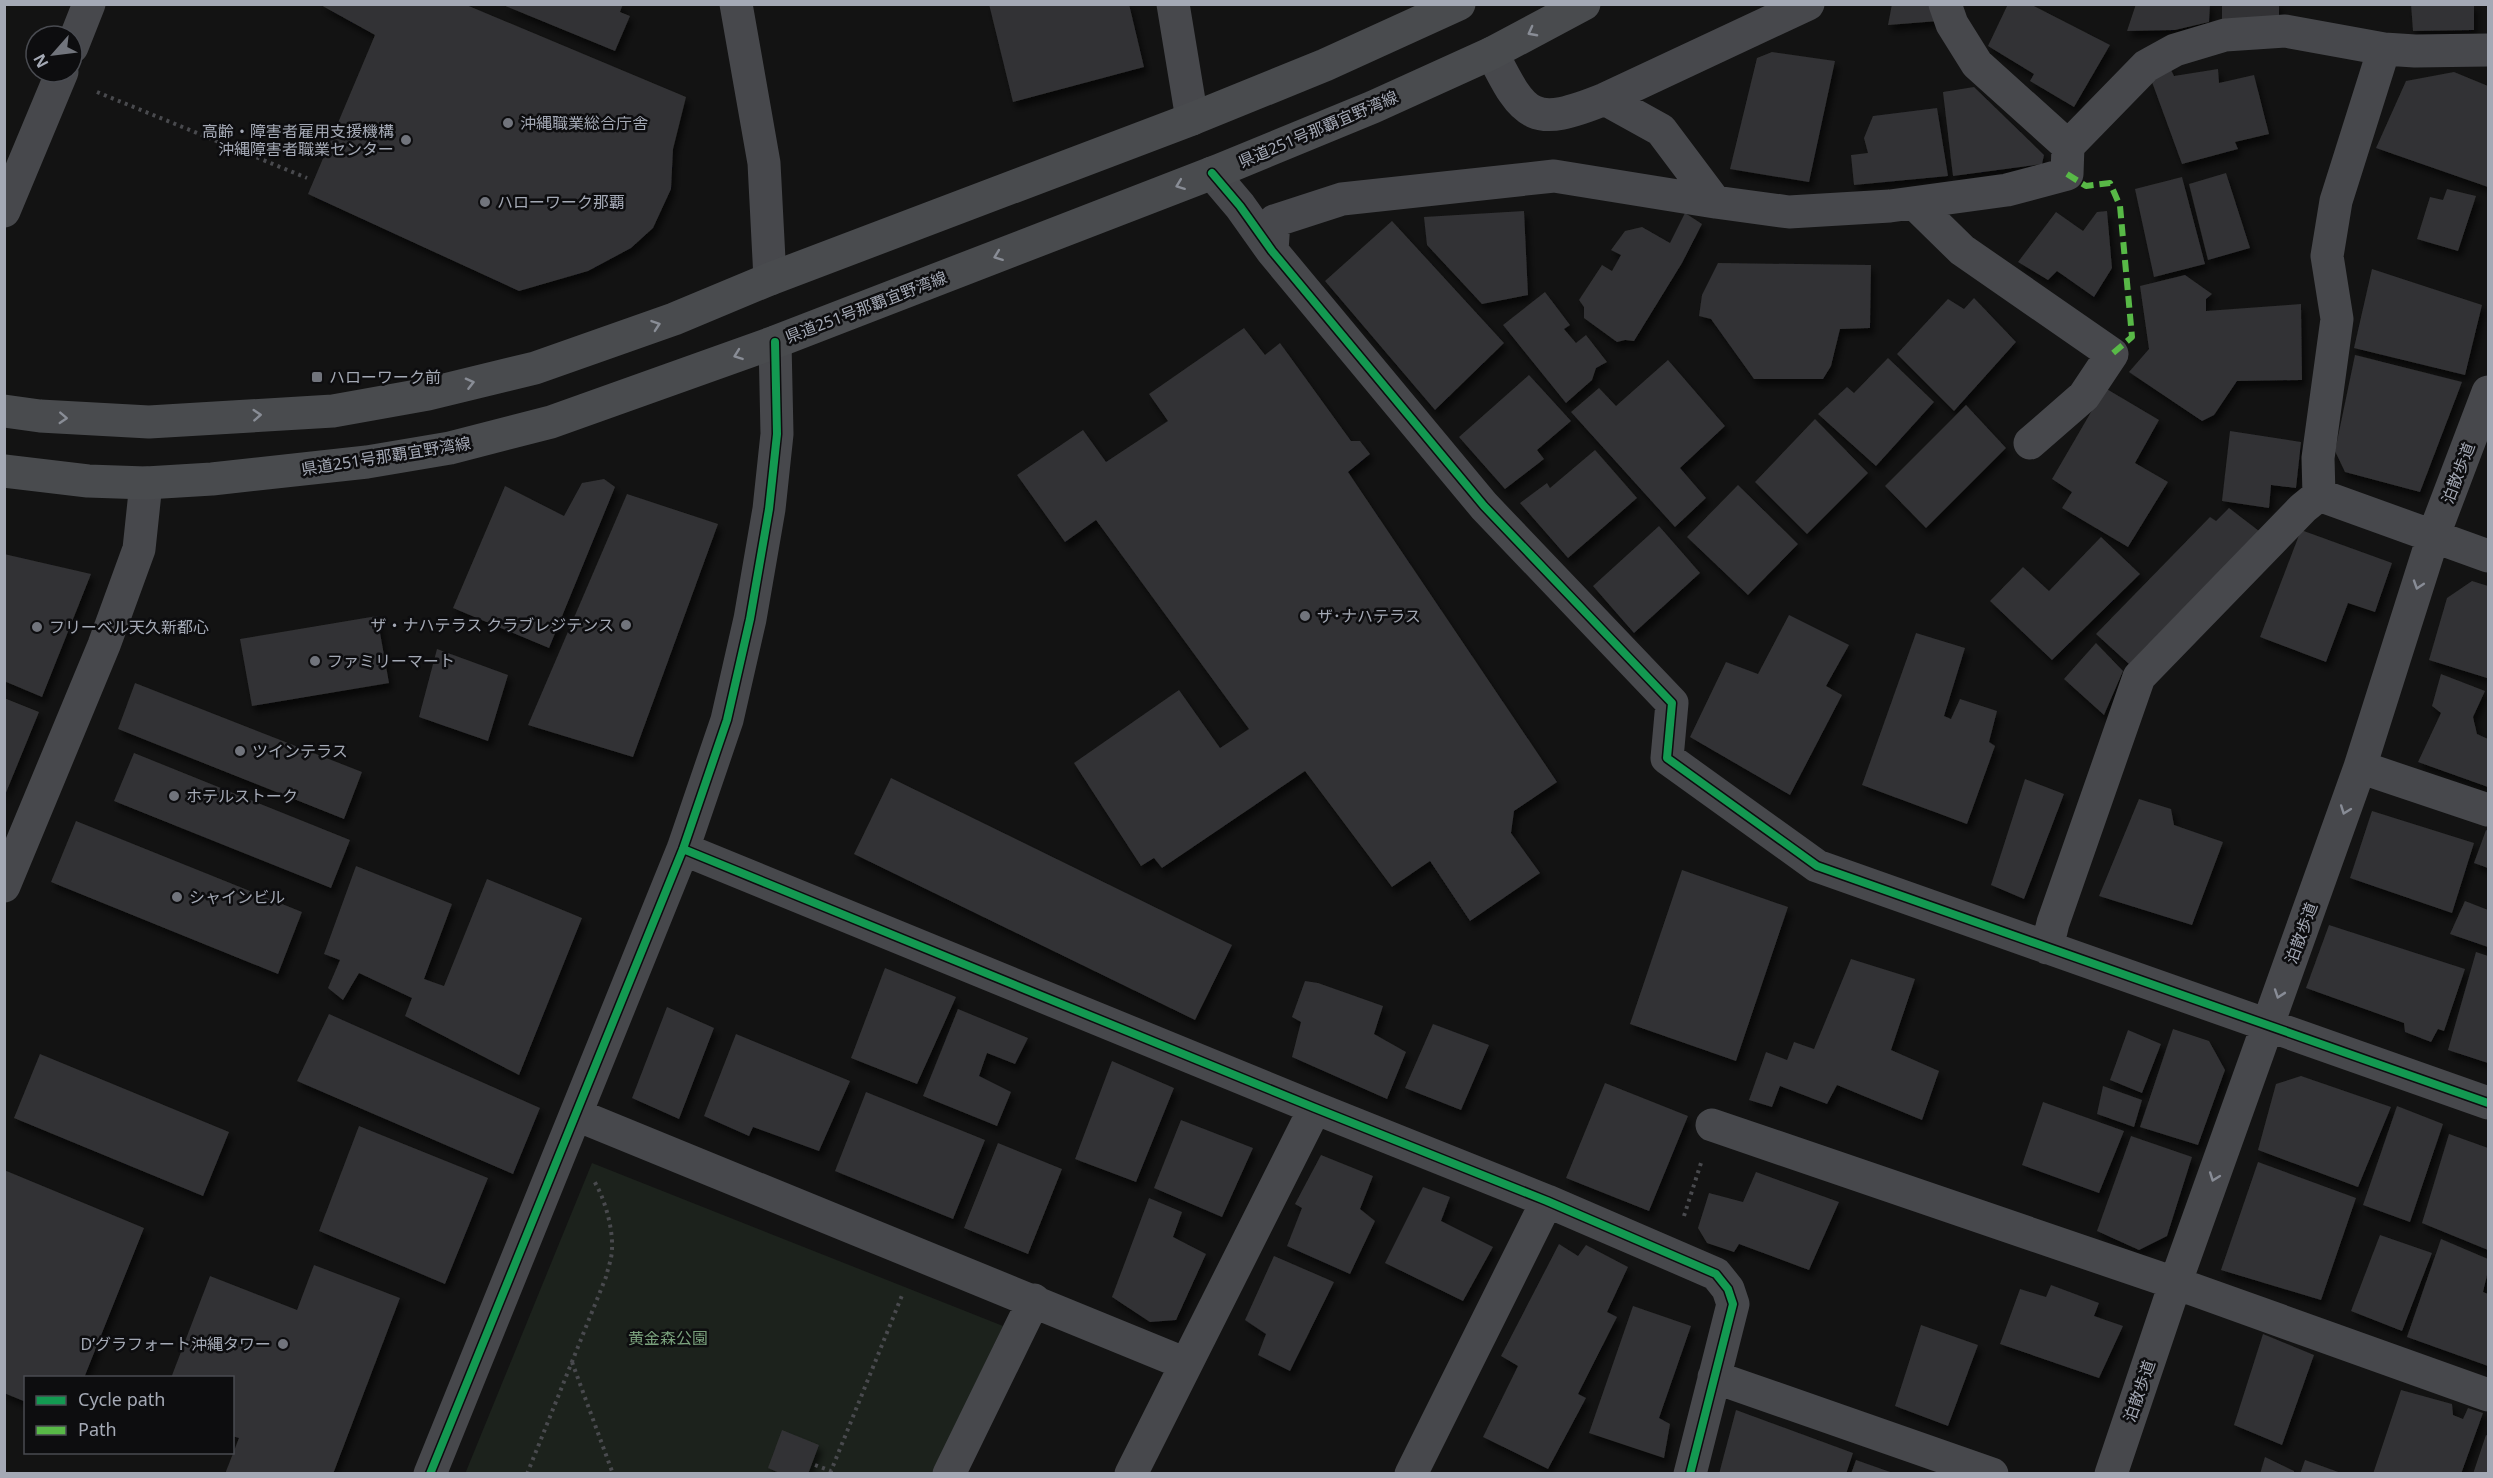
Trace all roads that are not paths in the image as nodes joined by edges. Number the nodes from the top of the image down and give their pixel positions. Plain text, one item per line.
1 (89, 4) edge
2 (736, 4) edge
3 (1173, 4) edge
4 (1459, 4) edge
5 (1584, 4) edge
6 (1808, 4) edge
7 (1945, 4) edge
8 (1424, 12) edge
9 (81, 24) edge
10 (2384, 49) junction
11 (2488, 51) edge
12 (1492, 53) junction
13 (57, 84) edge
14 (1605, 99) junction
15 (1192, 119) junction
16 (2068, 146) junction
17 (1212, 173) junction
18 (1715, 202) junction
19 (1914, 203) junction
20 (4, 211) edge
21 (1272, 251) junction
22 (770, 279) junction
23 (775, 342) junction
24 (2488, 392) edge
25 (4, 411) edge
26 (2030, 443) dead end
27 (4, 471) edge
28 (146, 483) junction
29 (2319, 495) junction
30 (2433, 537) junction
31 (2488, 556) edge
32 (2360, 767) junction
33 (2488, 810) edge
34 (684, 849) junction
35 (4, 886) edge
36 (2047, 948) junction
37 (2268, 1026) junction
38 (2488, 1103) edge
39 (1315, 1108) junction
40 (577, 1115) junction
41 (1712, 1125) dead end
42 (1546, 1201) junction
43 (2175, 1284) junction
44 (1034, 1300) junction
45 (1186, 1364) junction
46 (1714, 1377) junction
47 (2488, 1395) edge
48 (430, 1473) edge
49 (949, 1473) edge
50 (1131, 1473) edge
51 (1411, 1473) edge
52 (1690, 1473) edge
53 (1992, 1473) edge
54 (2111, 1473) edge

1 - 9 street
2 - 22 street
3 - 15 street
4 - 8 main road
5 -> 12 main road, 県道251号那覇宜野湾線
6 - 14 street
7 - 16 street
8 - 15 main road
10 - 11 street
10 - 16 street
10 - 29 street
12 - 14 street
12 - 17 main road, 県道251号那覇宜野湾線
13 - 20 street
14 - 18 street
15 - 22 main road
16 - 19 street
17 - 21 street
17 -> 23 main road, 県道251号那覇宜野湾線
18 - 19 street
18 - 21 street
19 - 26 street
21 - 36 street
25 -> 22 main road
23 -> 28 main road, 県道251号那覇宜野湾線
23 - 34 street
24 - 30 street, 泊散歩道
27 - 28 main road, 県道251号那覇宜野湾線
28 - 35 street
29 - 30 street
29 - 36 street
30 - 31 street
30 -> 32 street, 泊散歩道
32 - 33 street
32 -> 37 street, 泊散歩道
34 - 39 street
34 - 40 street
36 - 37 street
37 - 38 street
37 -> 43 street, 泊散歩道
39 - 42 street
39 - 45 street
40 - 44 street
40 - 48 street
41 - 43 street
42 - 46 street
42 - 51 street
43 - 47 street
43 - 54 street, 泊散歩道
44 - 45 street
44 - 49 street
45 - 50 street
46 - 52 street
46 - 53 street

